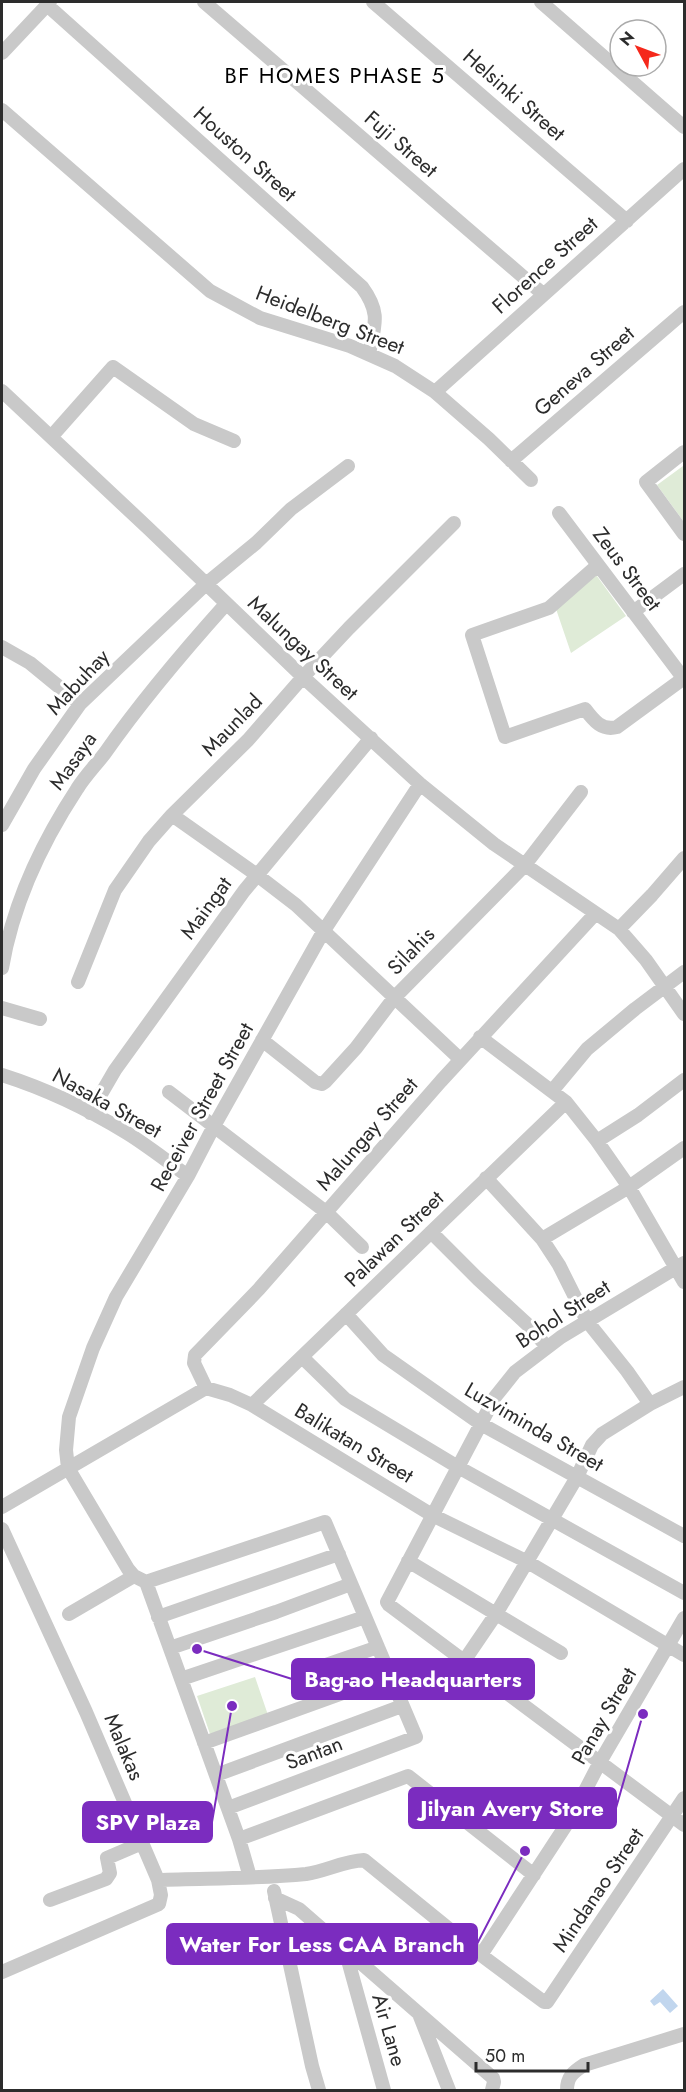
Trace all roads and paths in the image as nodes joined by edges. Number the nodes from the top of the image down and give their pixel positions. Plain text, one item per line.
1 (204, 2) edge
2 (373, 2) edge
3 (541, 2) edge
4 (49, 3) edge
5 (2, 53) edge
6 (2, 110) edge
7 (684, 127) edge
8 (684, 170) edge
9 (627, 221) junction
10 (543, 294) junction
11 (684, 312) edge
12 (369, 354) junction
13 (2, 391) edge
14 (435, 392) junction
15 (51, 437) junction
16 (234, 441) dead end
17 (684, 452) edge
18 (511, 461) junction
19 (348, 466) dead end
20 (531, 480) dead end
21 (559, 513) dead end
22 (454, 523) dead end
23 (684, 534) edge
24 (598, 565) junction
25 (684, 574) edge
26 (206, 584) junction
27 (226, 604) junction
28 (633, 612) junction
29 (2, 647) edge
30 (303, 677) junction
31 (684, 678) edge
32 (80, 704) junction
33 (371, 738) junction
34 (420, 784) junction
35 (581, 792) dead end
36 (172, 815) junction
37 (2, 825) edge
38 (684, 858) edge
39 (524, 866) junction
40 (257, 875) junction
41 (595, 914) junction
42 (618, 929) junction
43 (323, 932) junction
44 (2, 968) edge
45 (684, 972) edge
46 (78, 982) dead end
47 (665, 985) junction
48 (394, 998) junction
49 (2, 1008) edge
50 (684, 1014) edge
51 (40, 1019) dead end
52 (480, 1037) junction
53 (262, 1040) junction
54 (460, 1059) junction
55 (2, 1075) edge
56 (684, 1080) edge
57 (552, 1091) junction
58 (169, 1092) dead end
59 (566, 1102) junction
60 (90, 1113) junction
61 (214, 1126) junction
62 (597, 1141) junction
63 (684, 1148) edge
64 (188, 1176) junction
65 (486, 1179) junction
66 (629, 1187) junction
67 (326, 1212) junction
68 (431, 1232) junction
69 (542, 1239) junction
70 (362, 1247) dead end
71 (680, 1266) edge
72 (684, 1282) edge
73 (346, 1314) junction
74 (587, 1321) junction
75 (547, 1347) junction
76 (302, 1357) junction
77 (684, 1387) edge
78 (206, 1388) junction
79 (650, 1404) junction
80 (252, 1405) junction
81 (481, 1424) junction
82 (458, 1467) junction
83 (68, 1468) junction
84 (577, 1477) junction
85 (2, 1507) edge
86 (432, 1515) junction
87 (552, 1518) junction
88 (2, 1529) edge
89 (684, 1536) edge
90 (339, 1554) junction
91 (408, 1561) junction
92 (526, 1561) junction
93 (140, 1579) junction
94 (351, 1584) junction
95 (684, 1593) edge
96 (69, 1614) dead end
97 (496, 1614) junction
98 (159, 1617) junction
99 (365, 1617) junction
100 (684, 1617) edge
101 (669, 1646) junction
102 (378, 1647) junction
103 (170, 1648) junction
104 (561, 1653) dead end
105 (684, 1655) edge
106 (464, 1661) junction
107 (305, 1672) dead end
108 (390, 1676) junction
109 (181, 1679) junction
110 (447, 1680) dead end
111 (402, 1706) junction
112 (204, 1743) junction
113 (600, 1762) junction
114 (216, 1775) junction
115 (684, 1798) edge
116 (228, 1808) junction
117 (679, 1821) edge
118 (239, 1839) junction
119 (142, 1843) junction
120 (534, 1875) junction
121 (250, 1877) junction
122 (272, 1877) junction
123 (158, 1880) junction
124 (275, 1898) junction
125 (51, 1900) dead end
126 (344, 1946) junction
127 (481, 1955) junction
128 (2, 1972) edge
129 (417, 2010) junction
130 (684, 2034) edge
131 (493, 2086) edge
132 (320, 2091) edge
133 (384, 2091) edge
134 (449, 2091) edge
135 (567, 2091) edge

1 - 10 street, Fuji Street
2 - 9 street, Helsinki Street
3 - 7 street
4 - 5 street
4 - 12 street, Houston Street
6 - 12 street, Heidelberg Street
8 - 9 street, Florence Street
9 - 10 street, Florence Street
10 - 14 street, Florence Street
11 - 18 street, Geneva Street
12 - 14 street, Heidelberg Street
13 - 15 street, Malungay Street
14 - 18 street, Heidelberg Street
15 - 16 street
15 - 26 street, Malungay Street
17 - 23 street
18 - 20 street, Heidelberg Street
19 - 26 street, Mabuhay
21 - 24 street, Zeus Street
22 - 30 street, Maunlad
24 - 28 street, Zeus Street
24 - 31 street
25 - 28 street
26 - 27 street, Malungay Street
26 - 32 street, Mabuhay
27 - 30 street, Malungay Street
27 - 44 street, Masaya
28 - 31 street, Zeus Street
29 - 32 street
30 - 33 street, Malungay Street
30 - 36 street, Maunlad
32 - 37 street, Mabuhay
33 - 34 street, Malungay Street
33 - 40 street, Maingat
34 - 39 street, Malungay Street
34 - 43 street, Receiver Street Street
35 - 39 street, Silahis
36 - 40 street
36 - 46 street, Maunlad
38 - 42 street
39 - 41 street, Malungay Street
39 - 48 street, Silahis
40 - 43 street
40 - 60 street, Maingat
41 - 42 street, Malungay Street
41 - 52 street, Malungay Street
42 - 47 street, Malungay Street
43 - 48 street
43 - 53 street, Receiver Street Street
45 - 47 street
47 - 50 street, Malungay Street
47 - 57 street
48 - 53 street, Silahis
48 - 54 street
49 - 51 street
52 - 54 street, Malungay Street
52 - 57 street
53 - 61 street, Receiver Street Street
54 - 67 street, Malungay Street
55 - 60 street, Nasaka Street
56 - 62 street
57 - 59 street
58 - 61 street
59 - 62 street
59 - 65 street, Palawan Street
60 - 64 street, Nasaka Street
61 - 64 street, Receiver Street Street
61 - 67 street
62 - 66 street
63 - 66 street
64 - 83 street, Receiver Street Street
65 - 68 street, Palawan Street
65 - 69 street
66 - 69 street
66 - 71 street
67 - 70 street
67 - 78 street, Malungay Street
68 - 73 street, Palawan Street
68 - 75 street
69 - 74 street
71 - 72 street
71 - 74 street, Bohol Street
73 - 76 street, Palawan Street
73 - 81 street, Luzviminda Street
74 - 75 street, Bohol Street
74 - 79 street
75 - 81 street, Bohol Street
76 - 80 street, Palawan Street
76 - 82 street
77 - 79 street
78 - 80 street, Balikatan Street
78 - 83 street
79 - 84 street
80 - 86 street, Balikatan Street
81 - 82 street, Bohol Street
81 - 84 street, Luzviminda Street
82 - 86 street, Bohol Street
82 - 87 street
83 - 85 street
83 - 93 street
84 - 87 street
84 - 89 street, Luzviminda Street
86 - 91 street, Bohol Street
86 - 92 street, Balikatan Street
87 - 92 street
87 - 95 street
88 - 119 street, Malakas
90 - 93 street
90 - 94 street
90 - 98 street
91 - 97 street
91 - 106 street, Bohol Street
92 - 97 street
92 - 101 street, Balikatan Street
93 - 96 street
93 - 98 street
94 - 99 street
94 - 103 street
97 - 104 street
97 - 106 street
98 - 103 street
99 - 102 street
99 - 109 street
100 - 101 street, Panay Street
101 - 105 street, Balikatan Street
101 - 113 street, Panay Street
102 - 107 street
102 - 108 street
103 - 109 street
106 - 110 street
106 - 113 street
108 - 111 street
108 - 112 street
109 - 112 street
111 - 114 street
111 - 116 street, Santan
112 - 114 street
113 - 117 street
113 - 120 street, Panay Street
114 - 116 street
115 - 117 street, Mindanao Street
116 - 118 street
117 - 127 street, Mindanao Street
118 - 120 street
118 - 121 street
119 - 123 street, Malakas
119 - 125 street
120 - 127 street, Panay Street
121 - 122 street
121 - 123 street
122 - 124 street
122 - 127 street
123 - 128 street
124 - 126 street
124 - 132 street
126 - 129 street
126 - 133 street, Air Lane
129 - 131 street
129 - 134 street
130 - 135 street

